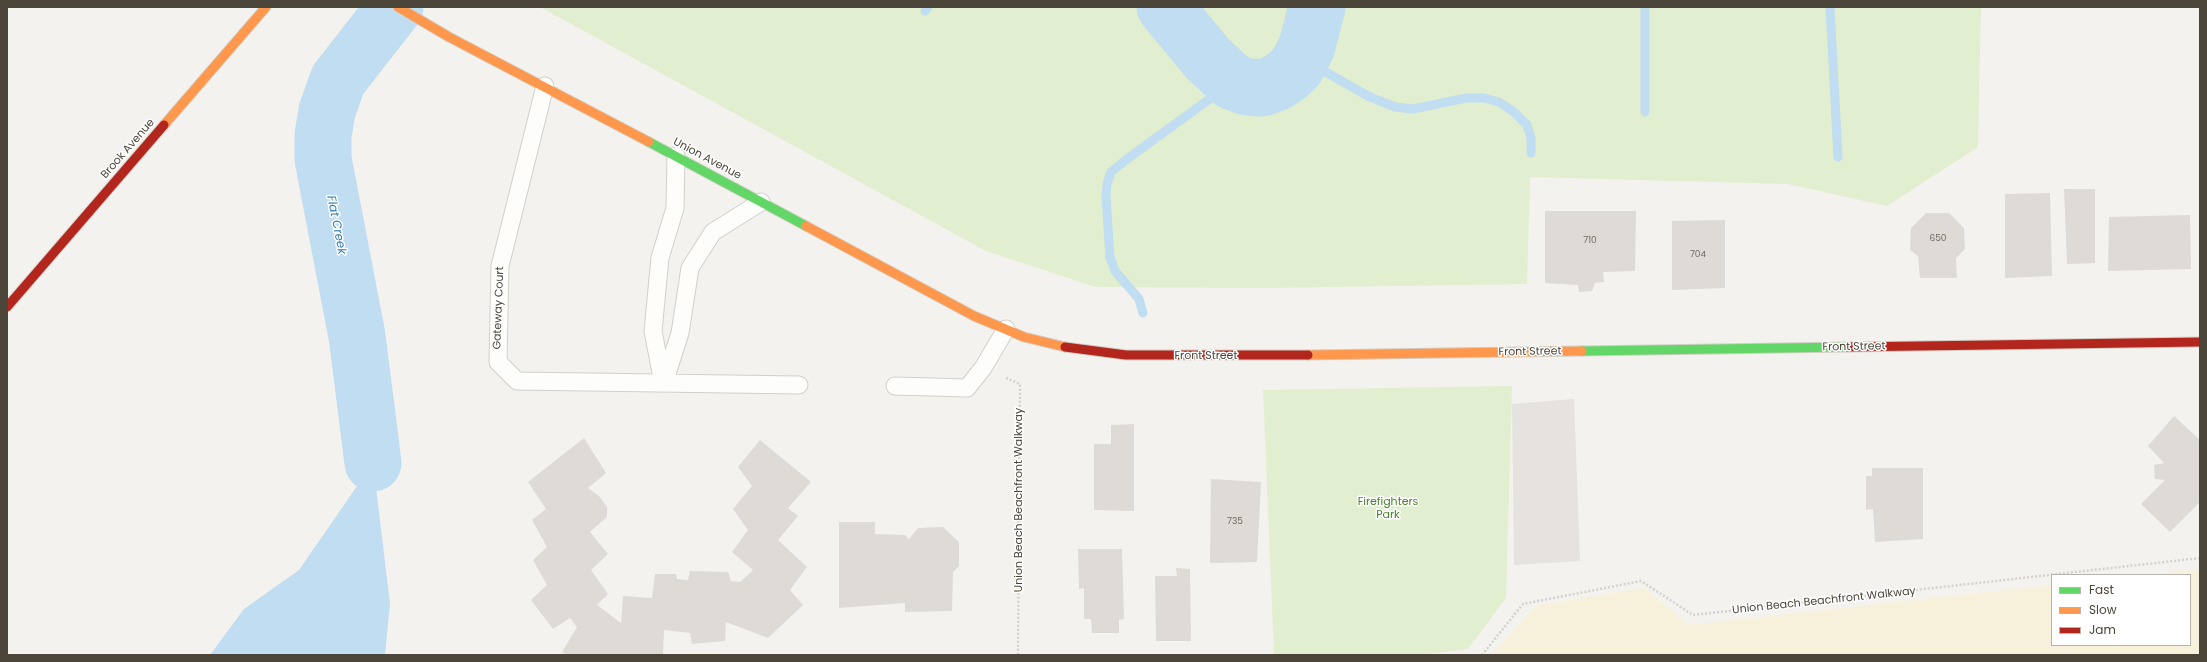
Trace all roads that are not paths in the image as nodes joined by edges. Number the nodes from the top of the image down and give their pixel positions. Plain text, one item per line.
1 (266, 7) edge
2 (398, 7) edge
3 (545, 86) junction
4 (676, 156) junction
5 (761, 202) junction
6 (7, 308) edge
7 (1006, 329) junction
8 (2200, 342) edge
9 (664, 383) junction
10 (799, 385) dead end
11 (895, 386) dead end

1 - 6 street, Brook Avenue
2 - 3 street, Union Avenue
3 - 4 street, Union Avenue
3 - 9 lane, Gateway Court
4 - 5 street, Union Avenue
4 - 9 lane
5 - 7 street, Union Avenue
5 - 9 lane
7 - 8 street, Front Street
7 - 11 lane
9 - 10 lane, Gateway Court

